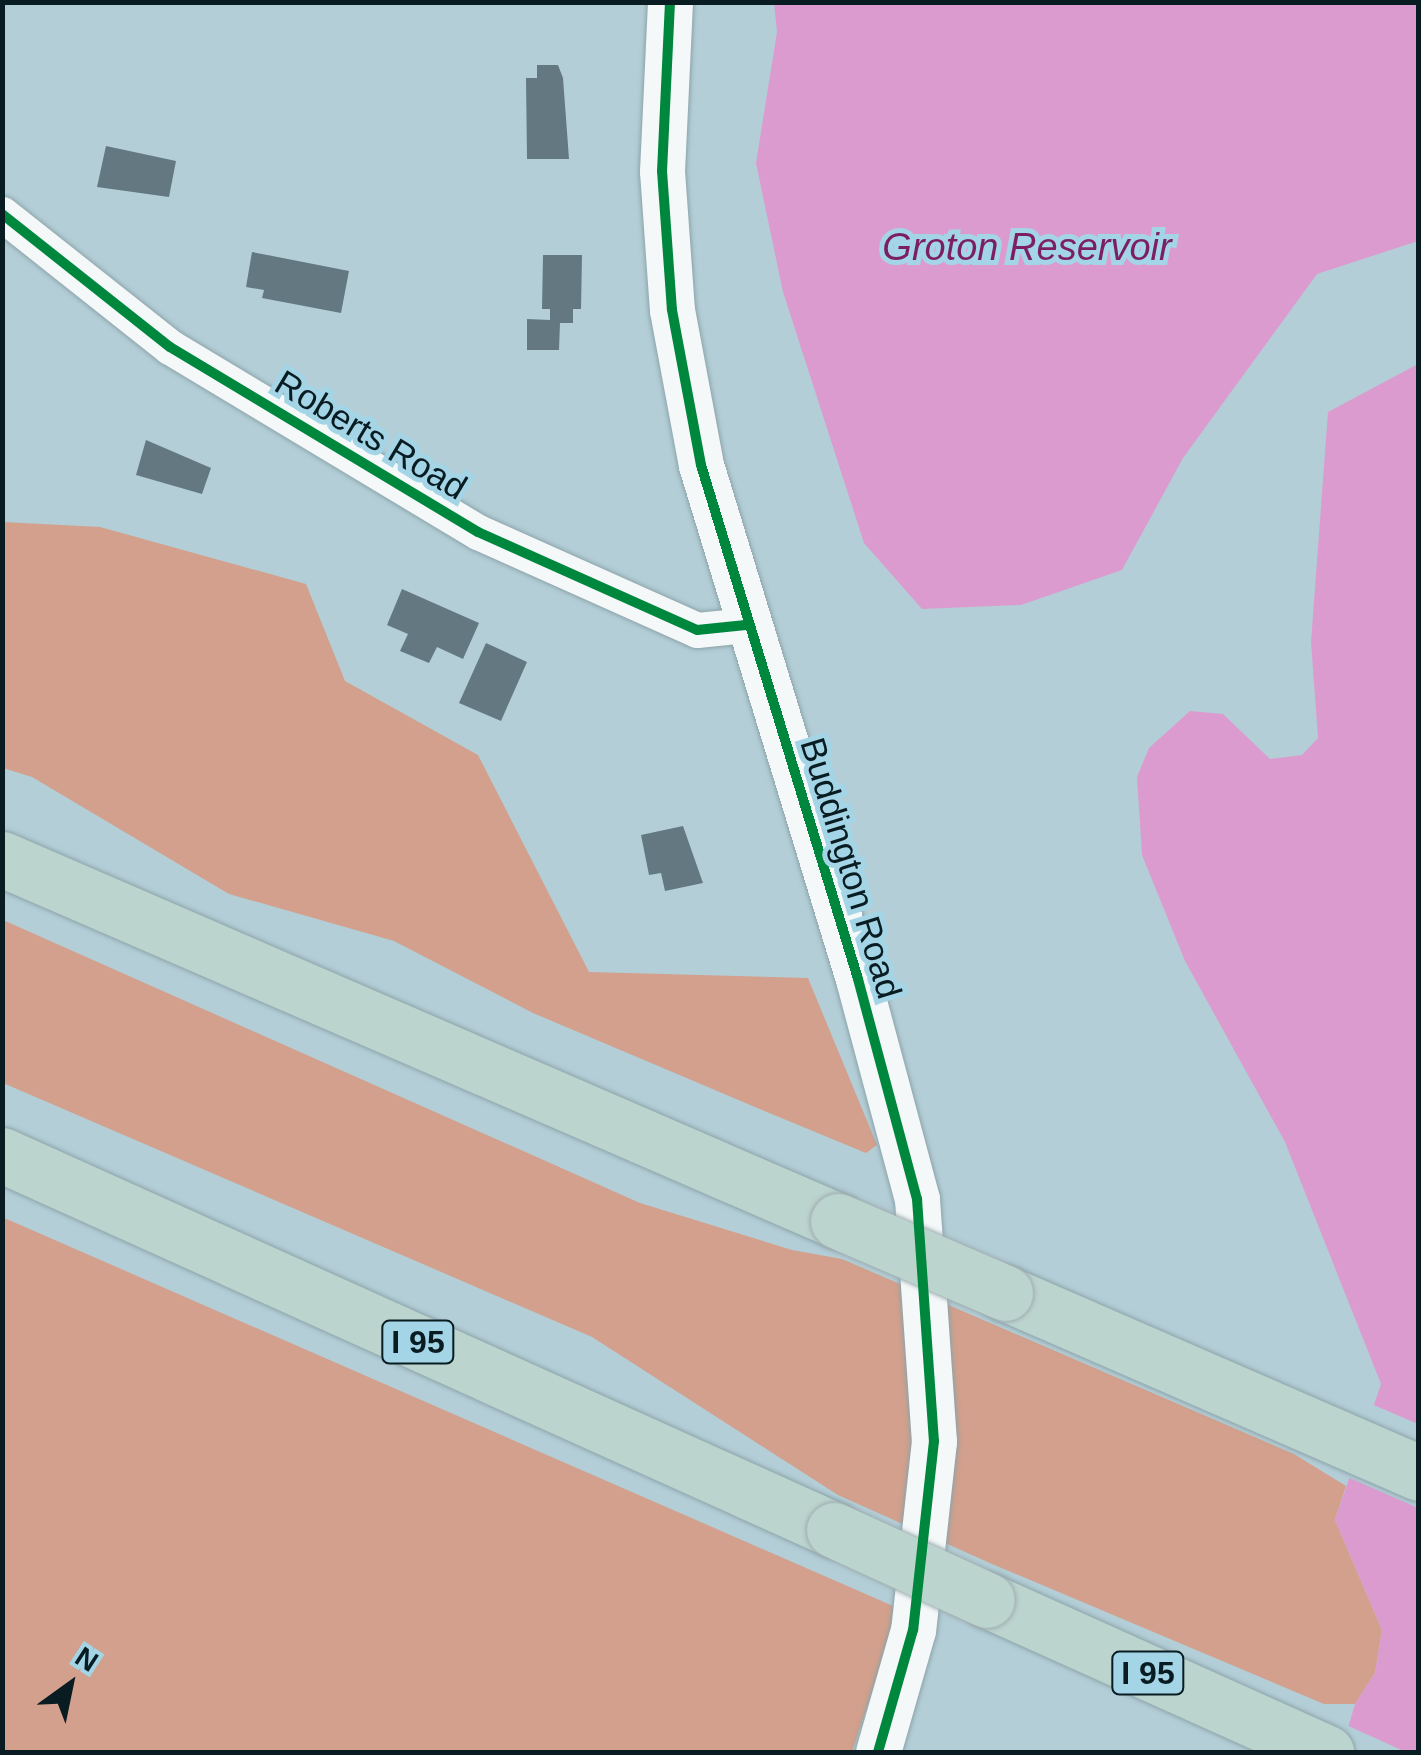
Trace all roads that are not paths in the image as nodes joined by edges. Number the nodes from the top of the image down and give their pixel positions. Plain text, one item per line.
1 (670, 2) edge
2 (2, 214) edge
3 (746, 625) junction
4 (2, 859) edge
5 (2, 1154) edge
6 (1418, 1472) edge
7 (1318, 1749) edge
8 (878, 1752) edge

1 - 3 street, Buddington Road
2 - 3 street, Roberts Road
3 - 8 street, Buddington Road
4 - 6 highway, bridge
5 - 7 highway, I 95, bridge

